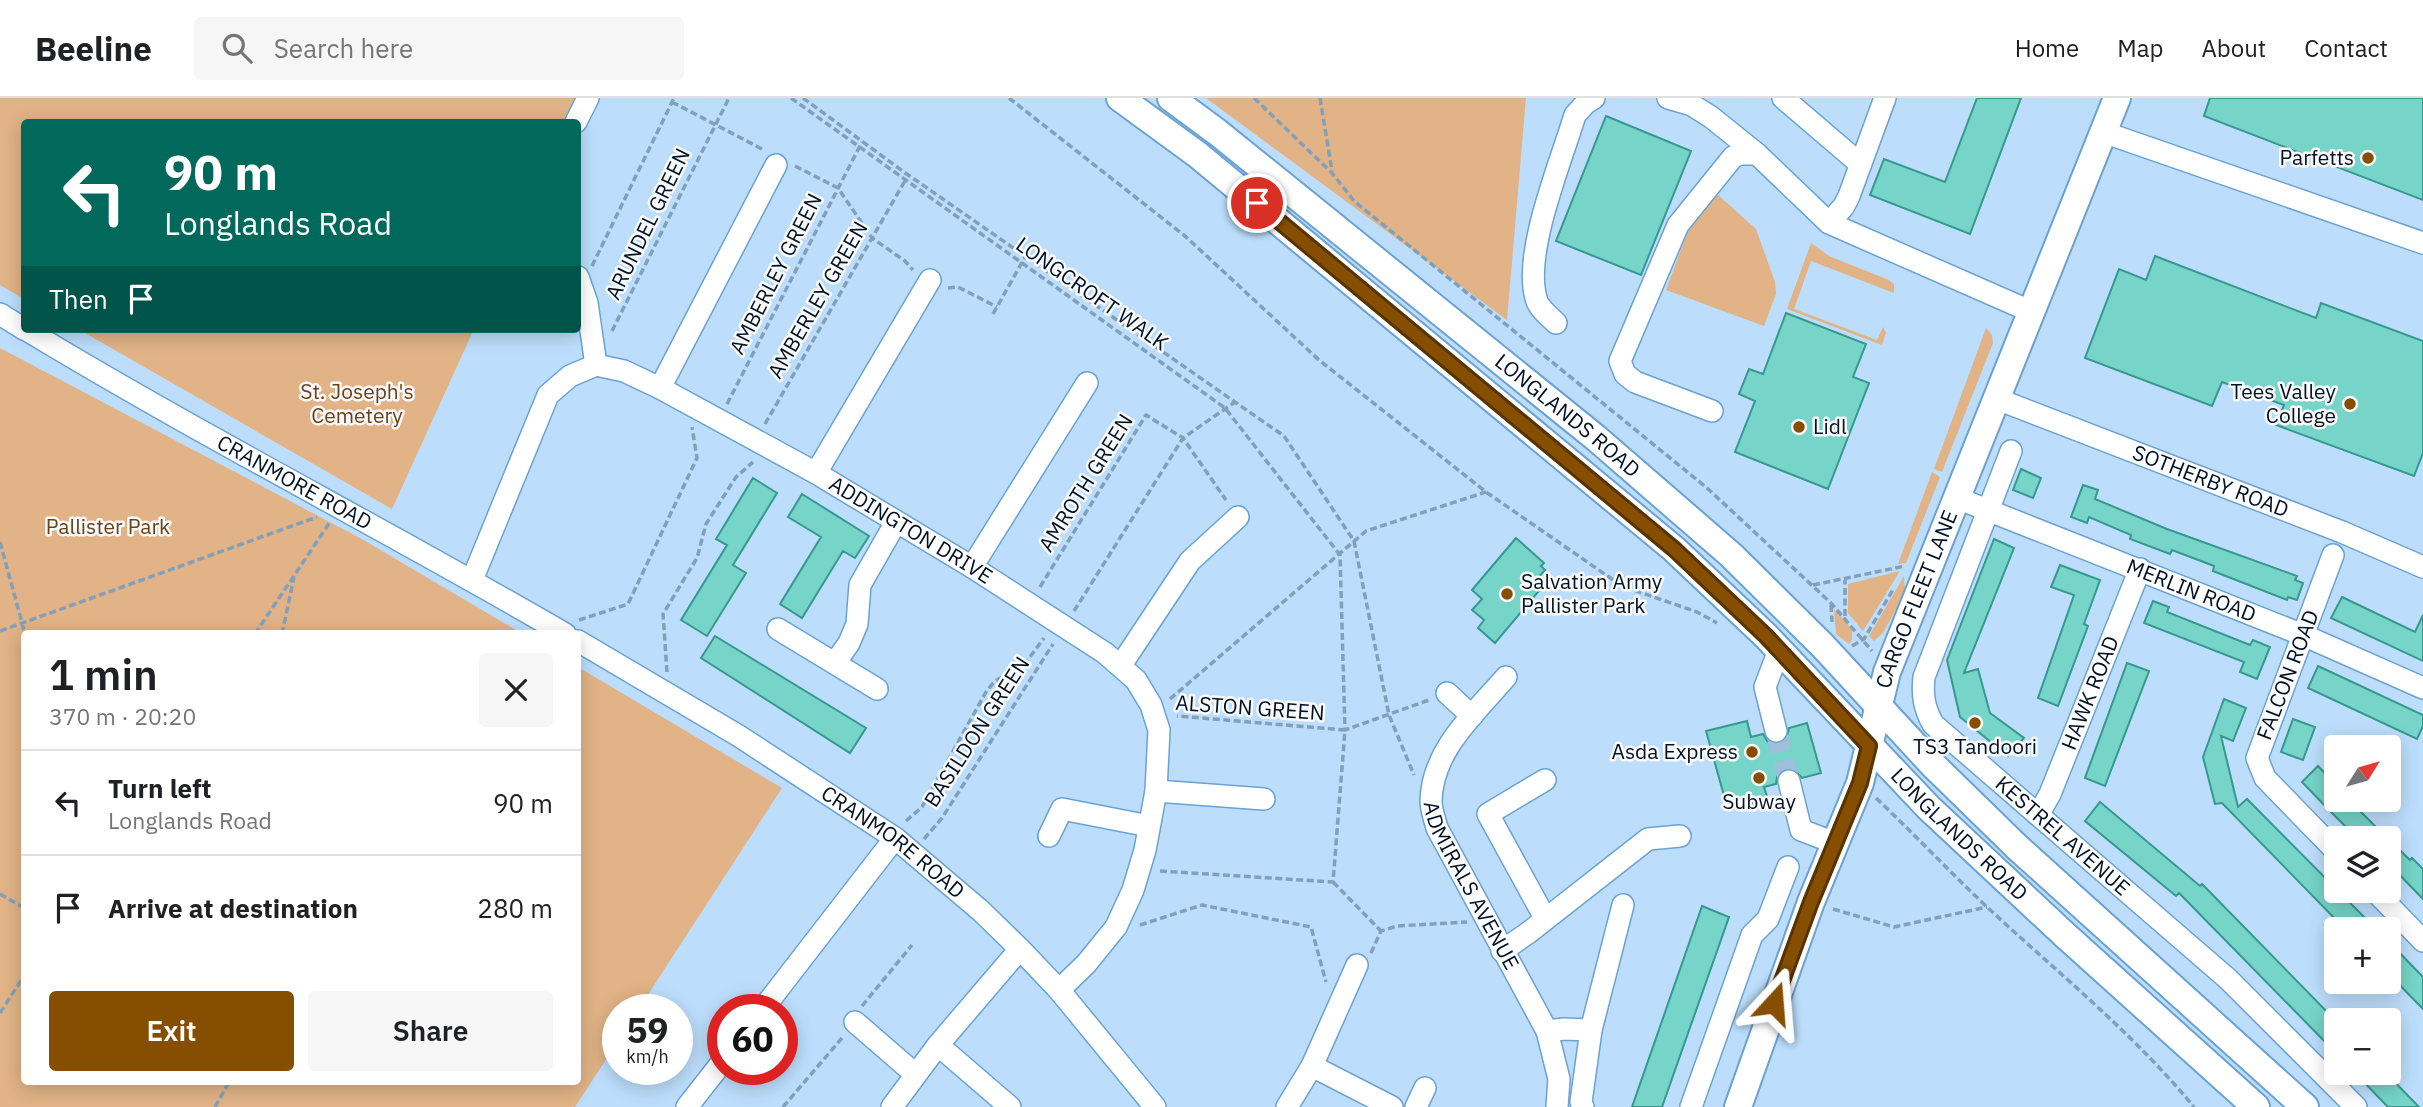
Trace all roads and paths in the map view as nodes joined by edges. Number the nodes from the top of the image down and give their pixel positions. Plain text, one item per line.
1 (588, 98) edge
2 (729, 98) edge
3 (790, 98) edge
4 (803, 98) edge
5 (1009, 98) edge
6 (1120, 98) edge
7 (1171, 98) edge
8 (1254, 98) edge
9 (1320, 98) edge
10 (1594, 98) edge
11 (1668, 98) edge
12 (1783, 98) edge
13 (1884, 98) edge
14 (2117, 98) edge
15 (673, 100) edge
16 (578, 119) edge
17 (715, 125) junction
18 (2103, 132) junction
19 (862, 142) junction
20 (859, 147) junction
21 (1757, 154) junction
22 (776, 159) junction
23 (1859, 163) junction
24 (1332, 173) junction
25 (909, 176) junction
26 (905, 180) junction
27 (838, 188) junction
28 (1829, 223) junction
29 (872, 238) junction
30 (2423, 243) edge
31 (1025, 257) junction
32 (1022, 264) junction
33 (581, 279) edge
34 (930, 280) junction
35 (581, 286) edge
36 (997, 307) junction
37 (2032, 312) junction
38 (0, 314) edge
39 (993, 314) dead end
40 (1556, 323) dead end
41 (21, 327) edge
42 (32, 333) edge
43 (596, 365) junction
44 (1087, 383) dead end
45 (660, 388) junction
46 (1997, 400) junction
47 (1235, 402) junction
48 (689, 404) junction
49 (1225, 408) junction
50 (1712, 411) dead end
51 (718, 420) junction
52 (1183, 438) junction
53 (761, 444) junction
54 (2011, 451) dead end
55 (816, 473) junction
56 (1486, 492) junction
57 (1957, 498) junction
58 (339, 509) junction
59 (1988, 510) junction
60 (1238, 517) joint
61 (896, 522) junction
62 (1354, 541) junction
63 (0, 542) edge
64 (1340, 555) junction
65 (2333, 555) dead end
66 (1910, 565) dead end
67 (972, 567) junction
68 (2423, 567) edge
69 (2140, 569) junction
70 (295, 574) junction
71 (472, 580) junction
72 (1845, 580) junction
73 (1898, 583) dead end
74 (1813, 586) junction
75 (1831, 603) dead end
76 (1030, 604) junction
77 (1845, 617) dead end
78 (23, 623) junction
79 (1059, 624) junction
80 (1726, 628) dead end
81 (778, 629) dead end
82 (24, 630) edge
83 (258, 630) edge
84 (283, 630) edge
85 (558, 630) edge
86 (563, 630) edge
87 (0, 631) edge
88 (2303, 635) junction
89 (581, 643) edge
90 (1779, 650) junction
91 (1834, 658) junction
92 (835, 663) junction
93 (1121, 665) junction
94 (1506, 677) dead end
95 (2423, 688) edge
96 (877, 689) dead end
97 (1447, 692) joint
98 (668, 694) junction
99 (1879, 706) junction
100 (1155, 714) junction
101 (1388, 715) junction
102 (1472, 716) junction
103 (1345, 730) junction
104 (1776, 731) tunnel mouth
105 (1869, 746) junction
106 (1415, 778) dead end
107 (1545, 780) dead end
108 (1789, 781) tunnel mouth
109 (1860, 783) junction
110 (1156, 791) junction
111 (1264, 799) dead end
112 (2038, 815) junction
113 (1149, 826) junction
114 (892, 836) junction
115 (1049, 836) dead end
116 (1680, 836) dead end
117 (2324, 839) edge
118 (1835, 843) junction
119 (913, 853) junction
120 (1788, 867) dead end
121 (1140, 870) junction
122 (1333, 882) junction
123 (0, 894) edge
124 (1811, 902) junction
125 (2387, 903) edge
126 (1623, 905) dead end
127 (21, 906) edge
128 (1987, 907) junction
129 (1545, 918) junction
130 (1486, 922) junction
131 (1381, 931) junction
132 (1111, 934) junction
133 (2423, 941) edge
134 (1020, 949) junction
135 (1502, 951) junction
136 (1357, 965) joint
137 (21, 981) edge
138 (1059, 990) junction
139 (774, 994) edge
140 (0, 1013) edge
141 (1335, 1015) junction
142 (855, 1022) dead end
143 (1591, 1030) junction
144 (1547, 1031) junction
145 (938, 1045) junction
146 (1312, 1066) junction
147 (915, 1074) junction
148 (707, 1081) edge
149 (227, 1085) edge
150 (1007, 1106) edge
151 (215, 1107) edge
152 (687, 1107) edge
153 (892, 1107) edge
154 (1155, 1107) edge
155 (1287, 1107) edge
156 (1392, 1107) edge
157 (1557, 1107) edge
158 (1583, 1107) edge
159 (1691, 1107) edge
160 (1738, 1107) edge
161 (2194, 1107) edge
162 (2256, 1107) edge
163 (2305, 1107) edge
164 (2356, 1107) edge

1 - 16 street
2 - 17 path, ARUNDEL GREEN
3 - 20 path, LONGCROFT WALK
4 - 19 path
5 - 56 path
6 - 90 main road, LONGLANDS ROAD
7 - 91 main road, LONGLANDS ROAD
8 - 24 path
9 - 24 path
10 - 40 street
11 - 21 street
12 - 23 street
13 - 23 street
14 - 18 main road, CARGO FLEET LANE
15 - 17 path
15 - 33 path, ARUNDEL GREEN
17 - 22 path
17 - 43 path, ARUNDEL GREEN
18 - 30 street
18 - 37 main road, CARGO FLEET LANE
19 - 20 path, AMBERLEY GREEN
19 - 25 path
20 - 26 path, LONGCROFT WALK
20 - 27 path, AMBERLEY GREEN
21 - 28 street
21 - 50 street
22 - 27 path
22 - 45 street
23 - 28 street
24 - 74 path
25 - 26 path, AMBERLEY GREEN
25 - 31 path
26 - 29 path, AMBERLEY GREEN
26 - 32 path, LONGCROFT WALK
27 - 29 path
27 - 51 path, AMBERLEY GREEN
28 - 37 street
29 - 34 path
29 - 53 path, AMBERLEY GREEN
31 - 32 path
31 - 47 path
32 - 36 path
32 - 49 path, LONGCROFT WALK
34 - 36 path
34 - 55 street
35 - 43 street
36 - 39 path
37 - 46 main road, CARGO FLEET LANE
38 - 41 street, CRANMORE ROAD
42 - 58 street, CRANMORE ROAD
43 - 45 street, ADDINGTON DRIVE
43 - 71 street
44 - 67 street
45 - 48 street, ADDINGTON DRIVE
46 - 57 main road, CARGO FLEET LANE
46 - 68 street, SOTHERBY ROAD
47 - 49 path
47 - 62 path
48 - 51 street, ADDINGTON DRIVE
48 - 86 path
49 - 52 path
49 - 64 path, LONGCROFT WALK
51 - 53 street, ADDINGTON DRIVE
52 - 60 path
52 - 76 path, AMROTH GREEN
52 - 79 path
53 - 55 street, ADDINGTON DRIVE
53 - 98 path, AMBERLEY GREEN
54 - 59 street, KESTREL AVENUE
55 - 61 street, ADDINGTON DRIVE
56 - 62 path, ALSTON GREEN
56 - 80 path
57 - 59 street, MERLIN ROAD
57 - 99 main road, CARGO FLEET LANE
58 - 70 path
58 - 71 street, CRANMORE ROAD
58 - 78 path
59 - 69 street, MERLIN ROAD
59 - 112 street, KESTREL AVENUE
60 - 93 street
61 - 67 street, ADDINGTON DRIVE
61 - 92 street
62 - 64 path, ALSTON GREEN
62 - 101 path
63 - 78 path
64 - 100 path, ALSTON GREEN
64 - 103 path
65 - 88 street, FALCON ROAD
66 - 72 path
67 - 76 street, ADDINGTON DRIVE
69 - 88 street, MERLIN ROAD
69 - 112 street, HAWK ROAD
70 - 83 path
70 - 84 path
71 - 85 street, CRANMORE ROAD
72 - 74 path
72 - 77 path
73 - 91 path
74 - 75 path
76 - 79 street, ADDINGTON DRIVE
78 - 82 path
78 - 87 path
79 - 93 street, ADDINGTON DRIVE
79 - 114 path
79 - 119 path, BASILDON GREEN
81 - 92 street
88 - 95 street, MERLIN ROAD
88 - 117 street, FALCON ROAD
89 - 98 street, CRANMORE ROAD
90 - 104 street
90 - 105 main road, LONGLANDS ROAD
91 - 99 main road, LONGLANDS ROAD
92 - 96 street
93 - 100 street, ADDINGTON DRIVE
94 - 102 street, ADMIRALS AVENUE
97 - 101 path
97 - 102 street
98 - 114 street, CRANMORE ROAD
99 - 105 main road, CARGO FLEET LANE
99 - 163 main road, LONGLANDS ROAD
100 - 103 path, ALSTON GREEN
100 - 110 street, ADDINGTON DRIVE
101 - 103 path
101 - 106 path
102 - 130 street, ADMIRALS AVENUE
103 - 122 path, ALSTON GREEN
105 - 109 main road, CARGO FLEET LANE
105 - 162 main road, LONGLANDS ROAD
107 - 129 street
108 - 118 street
109 - 118 main road, CARGO FLEET LANE
109 - 128 path
110 - 111 street
110 - 113 street, ADDINGTON DRIVE
112 - 164 street, KESTREL AVENUE
113 - 115 street
113 - 121 street, ADDINGTON DRIVE
114 - 119 street, CRANMORE ROAD
114 - 139 street
116 - 129 street
118 - 124 main road, CARGO FLEET LANE
119 - 134 street, CRANMORE ROAD
120 - 159 street
121 - 122 path
121 - 132 street, ADDINGTON DRIVE
122 - 131 path
123 - 127 path
124 - 128 path
124 - 160 main road, CARGO FLEET LANE
125 - 133 street
126 - 143 street
128 - 161 path
129 - 135 street
130 - 131 path
130 - 135 street, ADMIRALS AVENUE
131 - 136 path
132 - 138 street, ADDINGTON DRIVE
132 - 141 path
134 - 138 street, CRANMORE ROAD
134 - 145 street
135 - 144 street, ADMIRALS AVENUE
136 - 141 street
137 - 140 path
138 - 154 street, CRANMORE ROAD
141 - 146 street
142 - 147 street
143 - 144 street
143 - 158 street
144 - 157 street, ADMIRALS AVENUE
145 - 147 street
145 - 150 street
146 - 155 street
146 - 156 street
147 - 153 street
148 - 152 street
149 - 151 path

